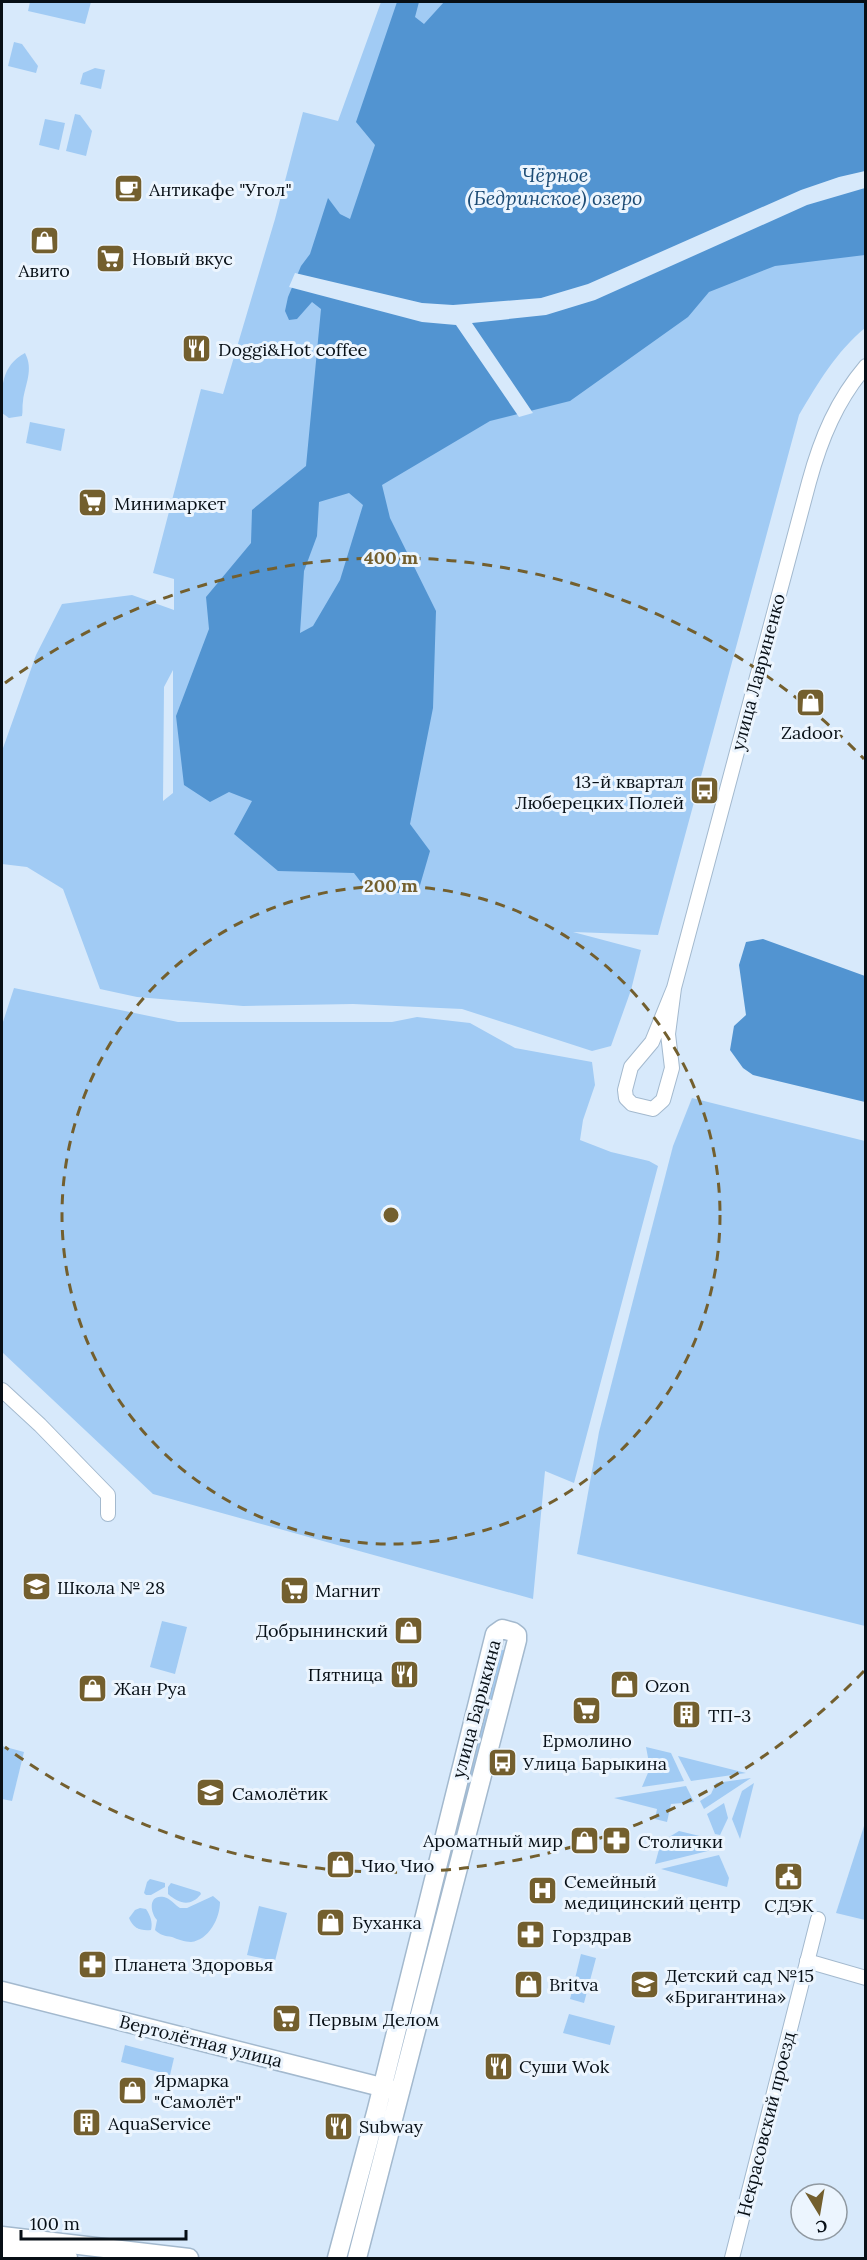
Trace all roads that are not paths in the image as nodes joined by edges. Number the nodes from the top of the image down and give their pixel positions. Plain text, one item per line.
1 (866, 366) edge
2 (674, 988) junction
3 (2, 1390) edge
4 (108, 1514) dead end
5 (818, 1919) dead end
6 (807, 1961) junction
7 (866, 1978) edge
8 (2, 1991) edge
9 (381, 2087) junction
10 (401, 2092) junction
11 (2, 2236) edge
12 (2, 2251) edge
13 (68, 2259) edge
14 (189, 2259) edge
15 (337, 2259) edge
16 (357, 2259) edge
17 (732, 2259) edge

1 - 2 street, улица Лавриненко
2 - 2 street
3 - 4 street
5 - 6 street, Некрасовский проезд
6 - 7 street
6 - 17 street, Некрасовский проезд
8 - 9 street, Вертолётная улица
9 - 10 street, Вертолётная улица
9 - 10 street, улица Барыкина
9 - 15 street, улица Барыкина
10 - 16 street, улица Барыкина
11 - 14 street
12 - 13 street

